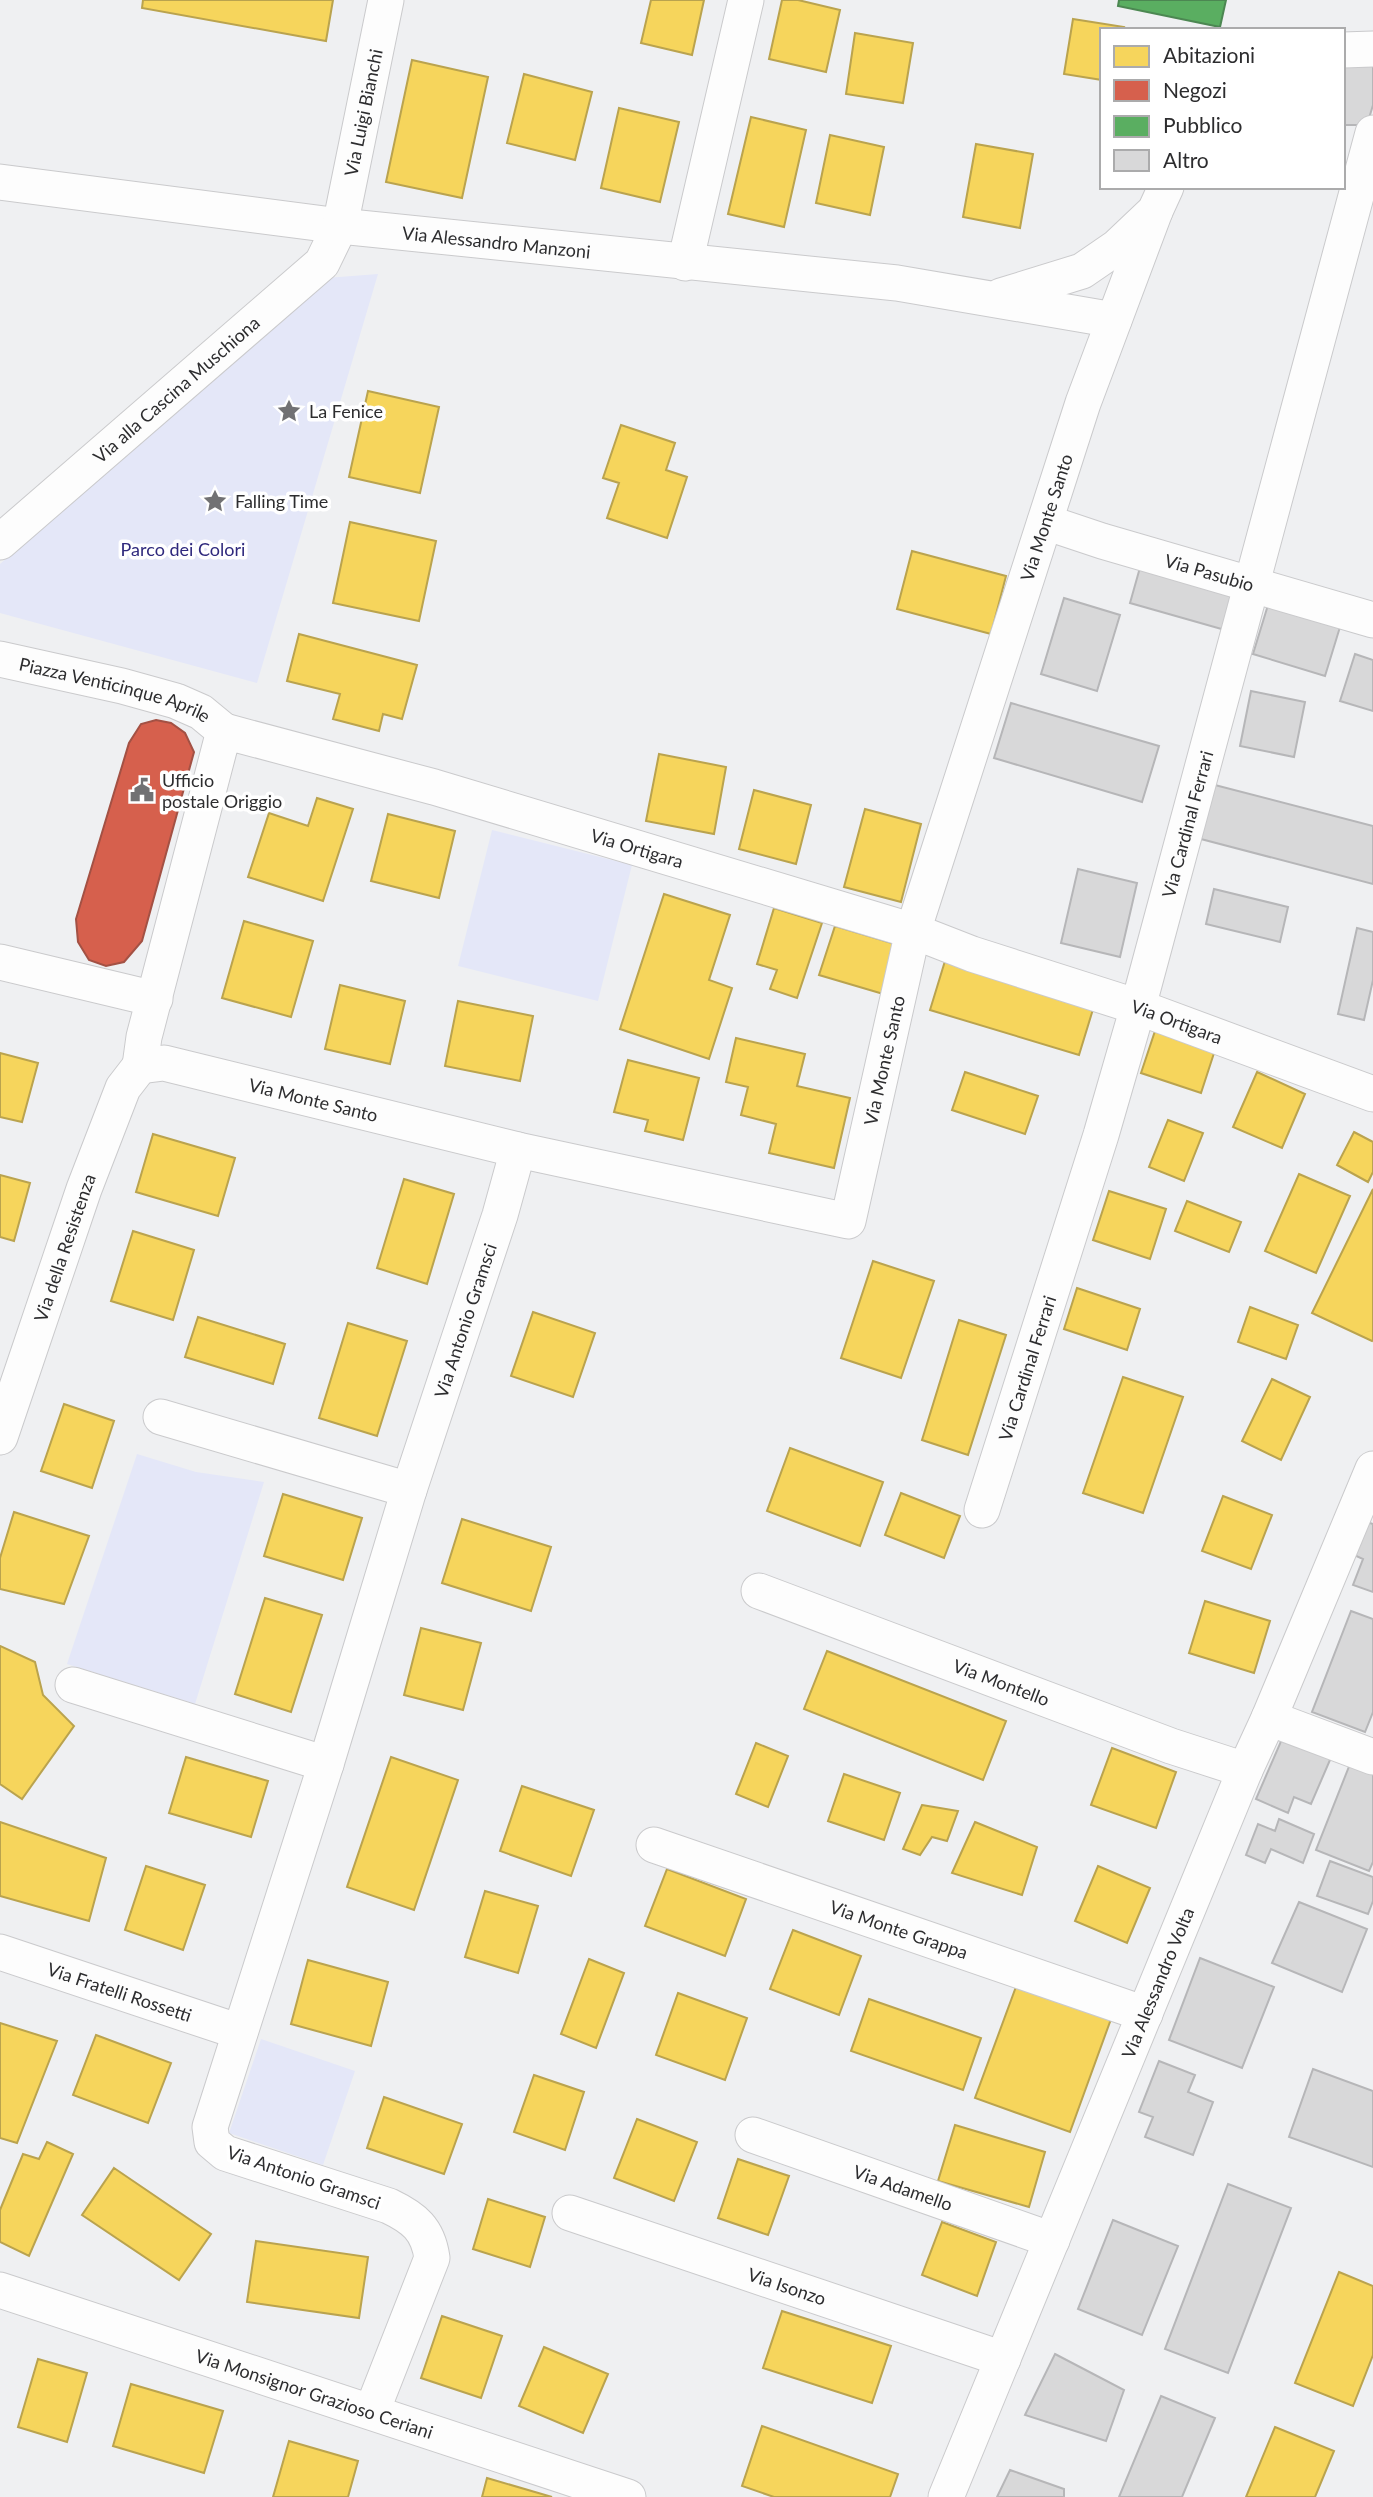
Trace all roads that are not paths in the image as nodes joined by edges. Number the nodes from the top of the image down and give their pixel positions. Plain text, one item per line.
1 (386, 0) edge
2 (746, 0) edge
3 (1373, 49) edge
4 (1345, 50) edge
5 (1373, 133) edge
6 (0, 182) edge
7 (1160, 199) edge
8 (340, 226) junction
9 (685, 263) junction
10 (994, 299) junction
11 (1114, 320) junction
12 (1045, 522) junction
13 (0, 542) edge
14 (1250, 584) junction
15 (1373, 620) edge
16 (0, 659) edge
17 (224, 731) junction
18 (913, 931) junction
19 (0, 962) edge
20 (155, 999) junction
21 (1138, 1007) junction
22 (140, 1066) junction
23 (1373, 1094) edge
24 (519, 1150) junction
25 (161, 1417) dead end
26 (0, 1437) edge
27 (1373, 1469) edge
28 (409, 1490) junction
29 (1366, 1508) edge
30 (982, 1510) dead end
31 (759, 1591) dead end
32 (73, 1685) dead end
33 (1269, 1718) junction
34 (1373, 1756) edge
35 (326, 1764) junction
36 (1245, 1770) junction
37 (654, 1845) dead end
38 (0, 1952) edge
39 (1145, 2014) junction
40 (240, 2032) junction
41 (753, 2135) dead end
42 (570, 2213) dead end
43 (1052, 2239) junction
44 (0, 2291) edge
45 (1003, 2359) junction
46 (372, 2412) junction
47 (628, 2497) edge
48 (946, 2497) edge

1 - 8 street, Via Luigi Bianchi
2 - 9 street
3 - 4 street
5 - 14 street, Via Cardinal Ferrari
6 - 8 street, Via Alessandro Manzoni
7 - 10 street, Via Alessandro Manzoni
7 - 11 street, Via Monte Santo
8 - 9 street, Via Alessandro Manzoni
8 - 13 street, Via alla Cascina Muschiona
9 - 10 street, Via Alessandro Manzoni
10 - 11 street, Via Alessandro Manzoni
11 - 12 street, Via Monte Santo
12 - 14 street, Via Pasubio
12 - 18 street, Via Monte Santo
14 - 15 street, Via Pasubio
14 - 21 street, Via Cardinal Ferrari
16 - 17 street, Piazza Venticinque Aprile
17 - 18 street, Via Ortigara
17 - 20 street
18 - 21 street, Via Ortigara
18 - 24 street, Via Monte Santo
19 - 20 street
20 - 22 street
21 - 23 street, Via Ortigara
21 - 30 street, Via Cardinal Ferrari
22 - 24 street, Via Monte Santo
22 - 26 street, Via della Resistenza
24 - 28 street, Via Antonio Gramsci
25 - 28 street
27 - 29 street, Via Alessandro Volta
28 - 35 street, Via Antonio Gramsci
29 - 33 street, Via Alessandro Volta
31 - 36 street, Via Montello
32 - 35 street
33 - 34 street
33 - 36 street, Via Alessandro Volta
35 - 40 street, Via Antonio Gramsci
36 - 39 street, Via Alessandro Volta
37 - 39 street, Via Monte Grappa
38 - 40 street, Via Fratelli Rossetti
39 - 43 street, Via Alessandro Volta
40 - 46 street, Via Antonio Gramsci
41 - 43 street, Via Adamello
42 - 45 street, Via Isonzo
43 - 45 street, Via Alessandro Volta
44 - 46 street, Via Monsignor Grazioso Ceriani
45 - 48 street, Via Alessandro Volta
46 - 47 street, Via Monsignor Grazioso Ceriani

